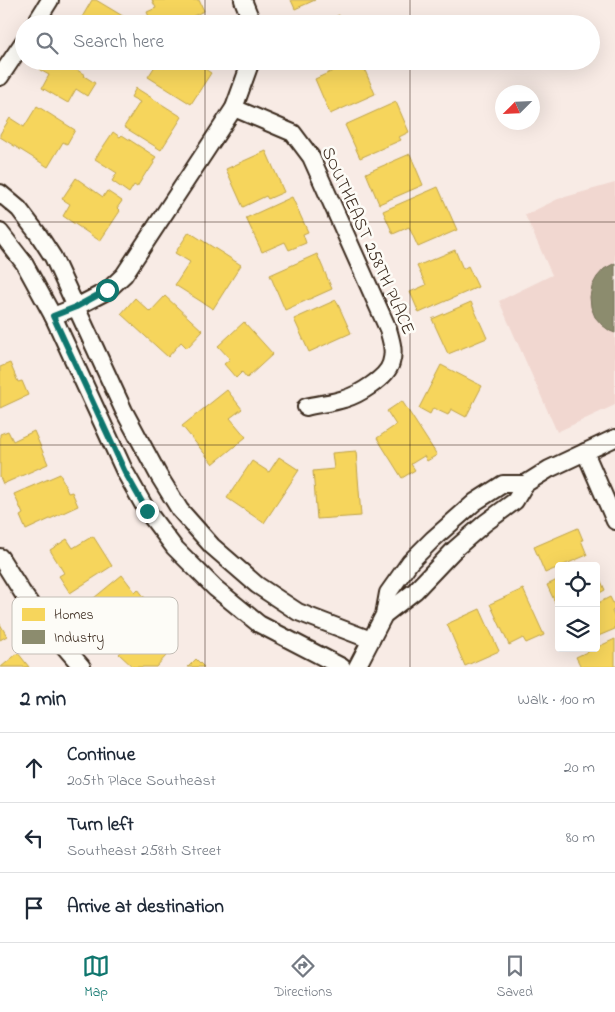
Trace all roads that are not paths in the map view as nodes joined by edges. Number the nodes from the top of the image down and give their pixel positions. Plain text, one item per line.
1 (50, 0) edge
2 (242, 0) edge
3 (41, 15) edge
4 (249, 15) edge
5 (15, 54) edge
6 (248, 70) edge
7 (0, 77) edge
8 (234, 108) junction
9 (0, 193) edge
10 (0, 232) edge
11 (76, 307) junction
12 (53, 316) junction
13 (306, 407) dead end
14 (615, 438) edge
15 (585, 452) junction
16 (525, 484) junction
17 (615, 521) edge
18 (0, 557) edge
19 (26, 597) edge
20 (384, 615) junction
21 (370, 640) junction
22 (71, 654) edge
23 (82, 667) edge
24 (342, 667) edge
25 (357, 667) edge

1 - 3 street
2 - 4 street
5 - 7 street
6 - 8 street
8 - 11 street
8 - 13 street, SOUTHEAST 258TH PLACE
9 - 11 street
10 - 12 street
11 - 12 street
11 - 21 street
12 - 24 street
14 - 15 street
15 - 16 street
15 - 17 street
16 - 20 street
16 - 20 street
18 - 19 street
20 - 21 street
21 - 25 street
22 - 23 street

